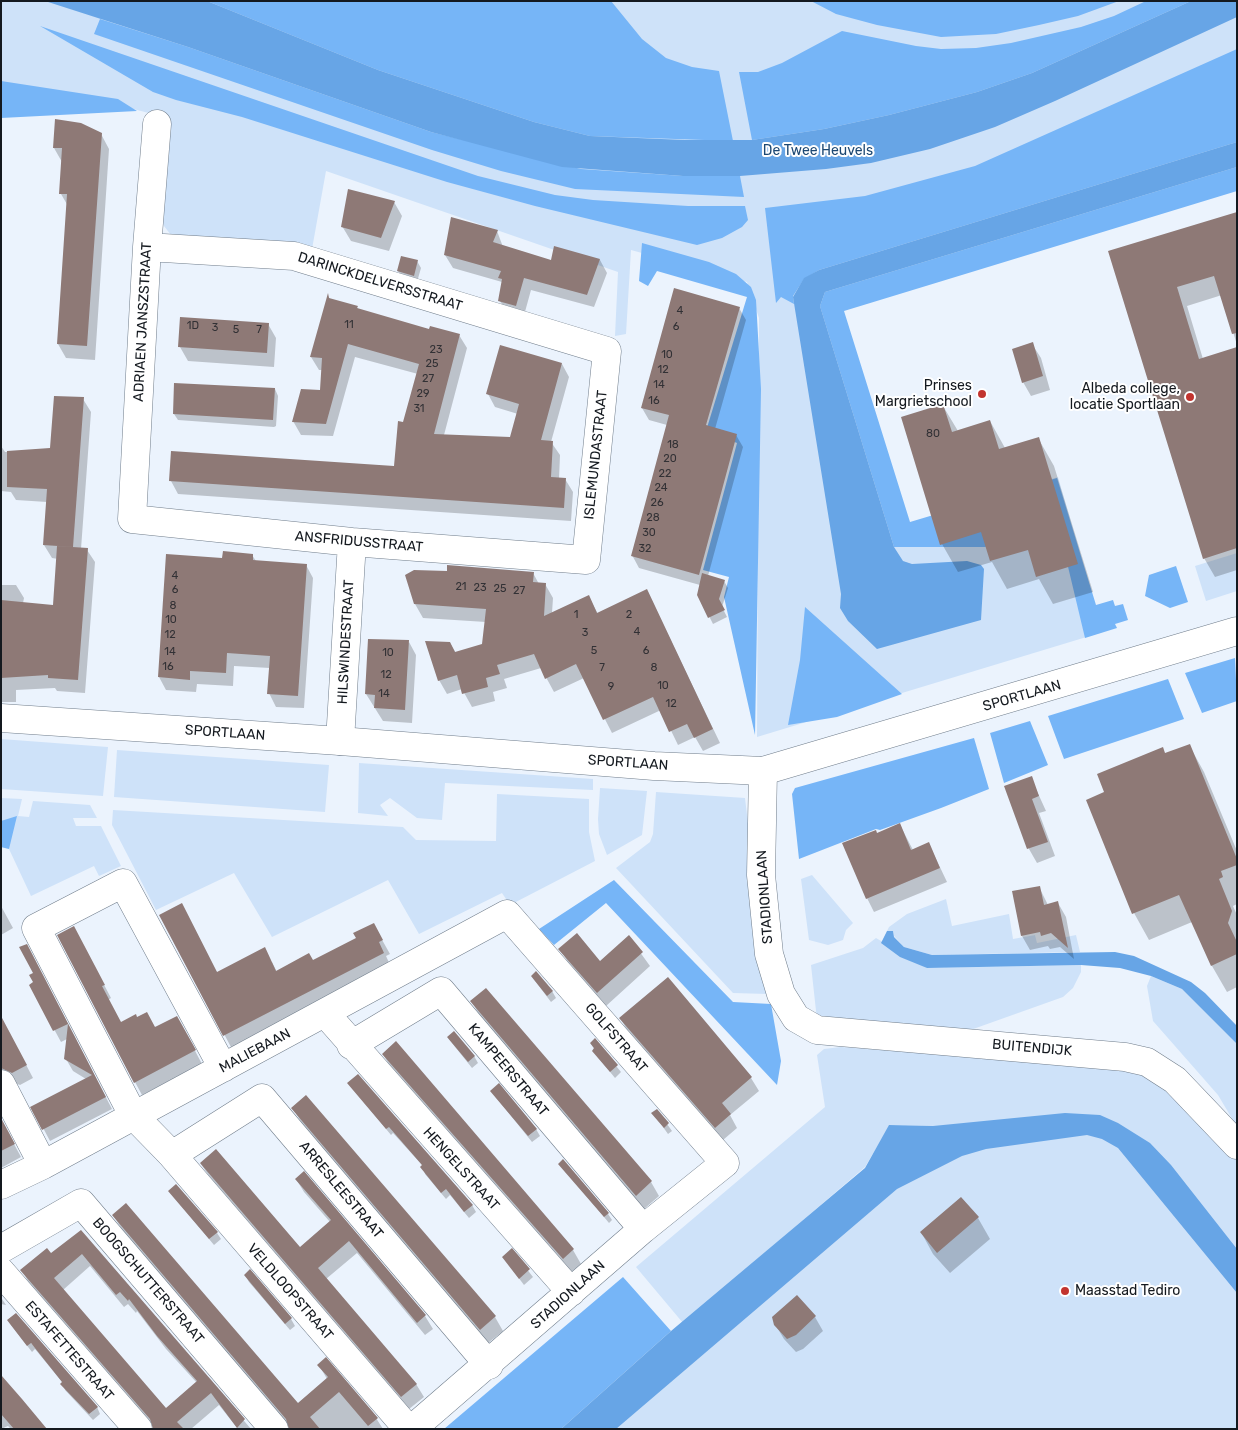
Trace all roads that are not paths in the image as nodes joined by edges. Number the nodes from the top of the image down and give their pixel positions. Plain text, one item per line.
1 (157, 124) dead end
2 (147, 247) junction
3 (606, 351) joint
4 (132, 519) joint
5 (352, 542) junction
6 (586, 560) joint
7 (1237, 631) edge
8 (1, 718) edge
9 (340, 741) junction
10 (763, 771) junction
11 (507, 914) joint
12 (325, 1013) junction
13 (796, 1018) joint
14 (351, 1045) junction
15 (223, 1068) junction
16 (1, 1084) edge
17 (133, 1115) junction
18 (1237, 1145) edge
19 (172, 1155) junction
20 (725, 1163) joint
21 (43, 1165) junction
22 (1, 1184) edge
23 (643, 1229) junction
24 (1, 1249) edge
25 (1, 1272) edge
26 (571, 1292) junction
27 (489, 1365) junction
28 (138, 1429) edge
29 (274, 1429) edge
30 (408, 1429) edge
31 (412, 1429) edge

1 - 2 street, ADRIAEN JANSZSTRAAT
2 - 3 street, DARINCKDELVERSSTRAAT
2 - 4 street, ADRIAEN JANSZSTRAAT
3 - 6 street, ISLEMUNDASTRAAT
4 - 5 street, ANSFRIDUSSTRAAT
5 - 6 street, ANSFRIDUSSTRAAT
5 - 9 street, HILSWINDESTRAAT
7 - 10 street, SPORTLAAN
8 - 9 street, SPORTLAAN
9 - 10 street, SPORTLAAN
10 - 13 street, STADIONLAAN
11 - 12 street, MALIEBAAN
11 - 20 street, GOLFSTRAAT
12 - 14 street
12 - 15 street, MALIEBAAN
13 - 18 street, BUITENDIJK
14 - 23 street, KAMPEERSTRAAT
14 - 26 street, HENGELSTRAAT
15 - 17 street, MALIEBAAN
15 - 17 street
16 - 21 street
17 - 19 street, VELDLOOPSTRAAT
17 - 21 street, MALIEBAAN
19 - 27 street, ARRESLEESTRAAT
19 - 30 street, VELDLOOPSTRAAT
20 - 23 street, STADIONLAAN
21 - 22 street, MALIEBAAN
23 - 26 street, STADIONLAAN
24 - 29 street, BOOGSCHUTTERSTRAAT
25 - 28 street, ESTAFETTESTRAAT
26 - 27 street, STADIONLAAN
27 - 31 street, STADIONLAAN

